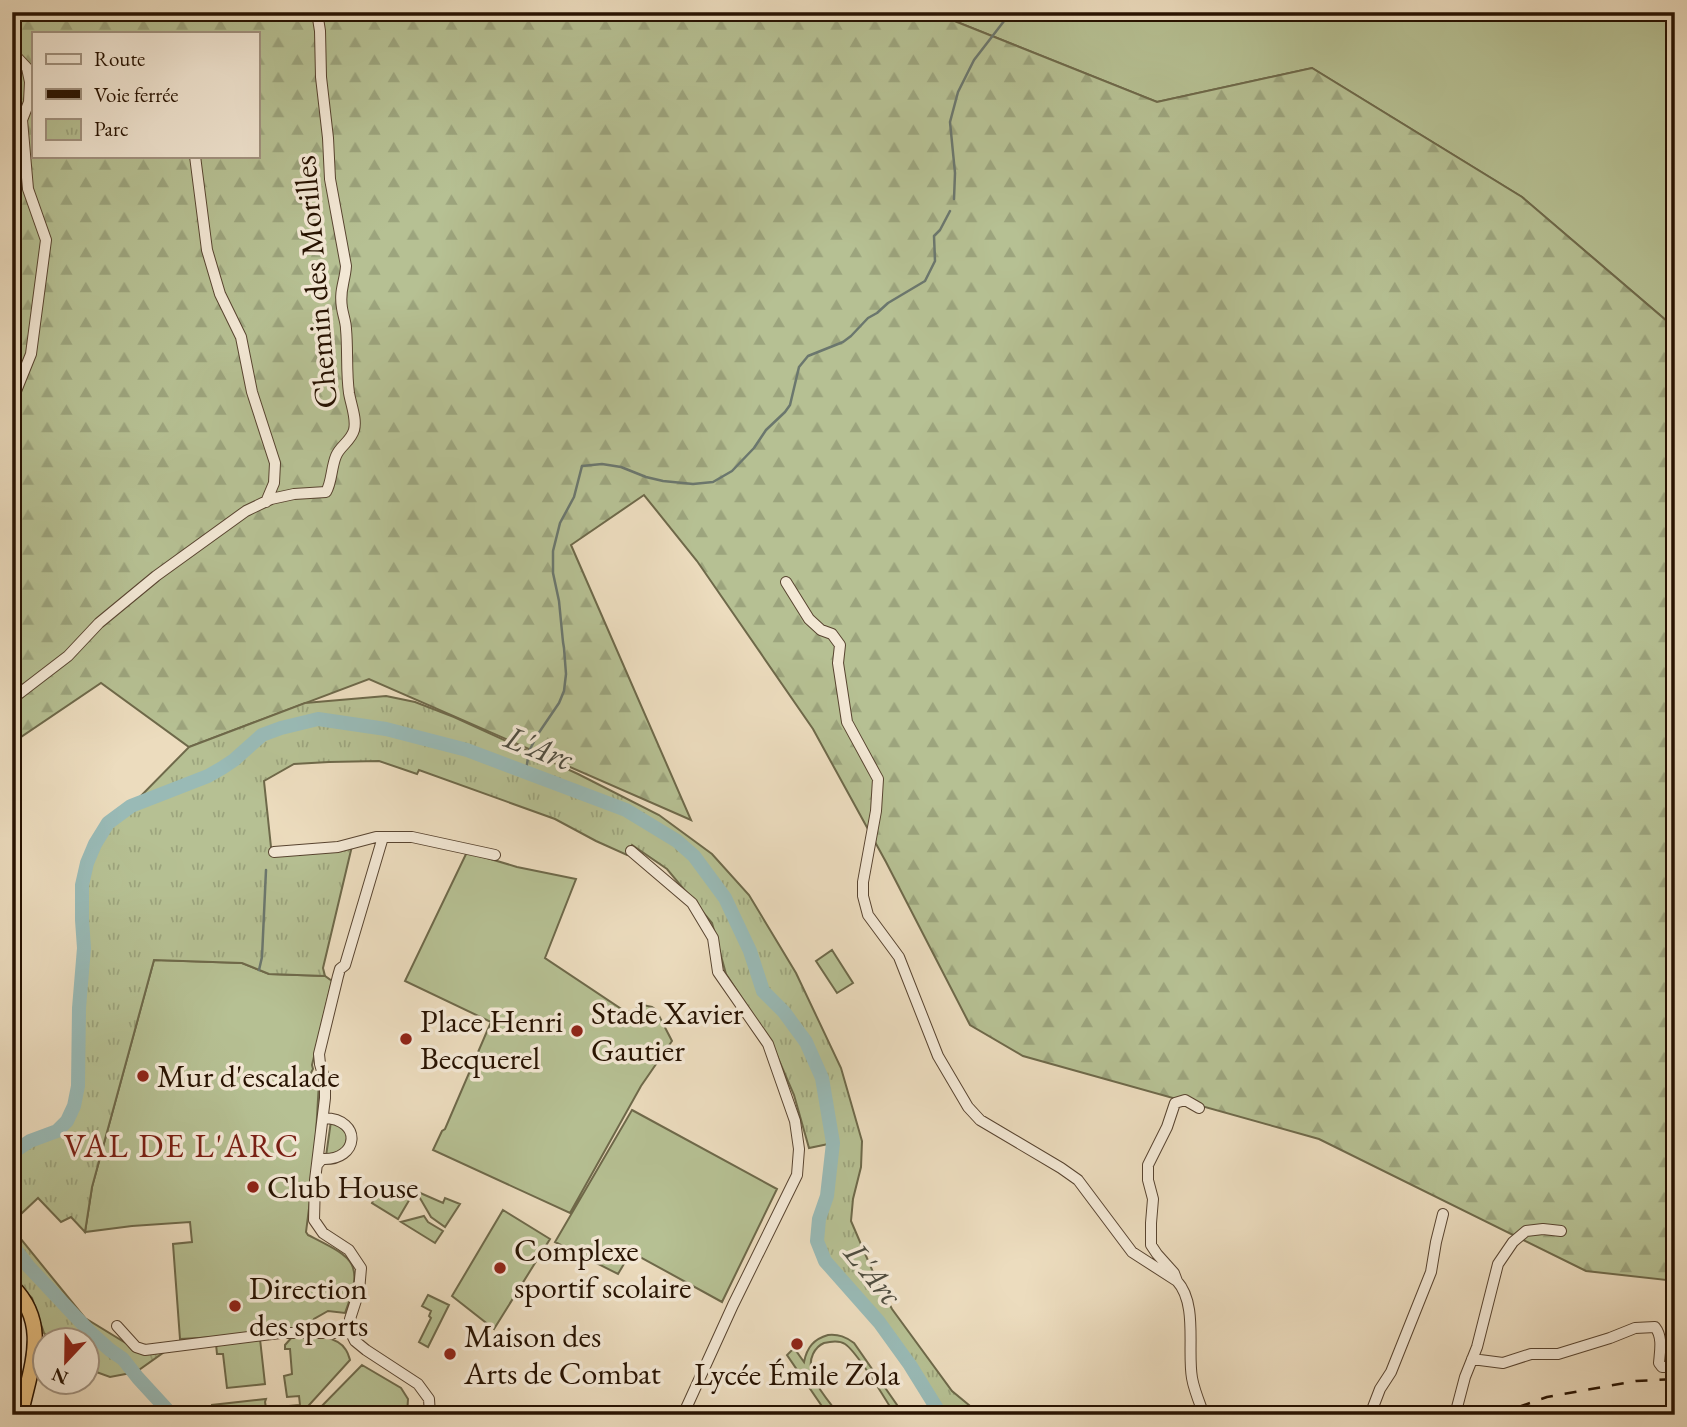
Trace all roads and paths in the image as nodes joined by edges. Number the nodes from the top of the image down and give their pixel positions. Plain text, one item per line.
1 (317, 12) edge
2 (12, 52) edge
3 (195, 158) edge
4 (12, 401) edge
5 (265, 502) junction
6 (786, 582) dead end
7 (12, 699) edge
8 (383, 837) junction
9 (631, 851) dead end
10 (274, 852) dead end
11 (495, 855) dead end
12 (1199, 1108) dead end
13 (324, 1118) junction
14 (317, 1165) junction
15 (1443, 1214) dead end
16 (1561, 1231) dead end
17 (1177, 1281) junction
18 (12, 1286) edge
19 (12, 1295) edge
20 (117, 1326) dead end
21 (351, 1334) junction
22 (1472, 1359) junction
23 (1675, 1367) edge
24 (18, 1404) edge
25 (35, 1415) edge
26 (430, 1415) edge
27 (682, 1415) edge
28 (1205, 1415) edge
29 (1370, 1415) edge
30 (1455, 1415) edge

1 - 5 street, Chemin des Morilles
2 - 4 street
3 - 5 street
5 - 7 street
6 - 17 street
8 - 10 street
8 - 11 street
8 - 13 street
9 - 27 street
12 - 17 street
13 - 14 street
13 - 14 street
14 - 21 street
15 - 29 street
16 - 22 street
17 - 28 street
18 - 24 highway
19 - 24 highway
20 - 21 street
21 - 26 street
22 - 23 street
22 - 30 street
24 - 25 highway

